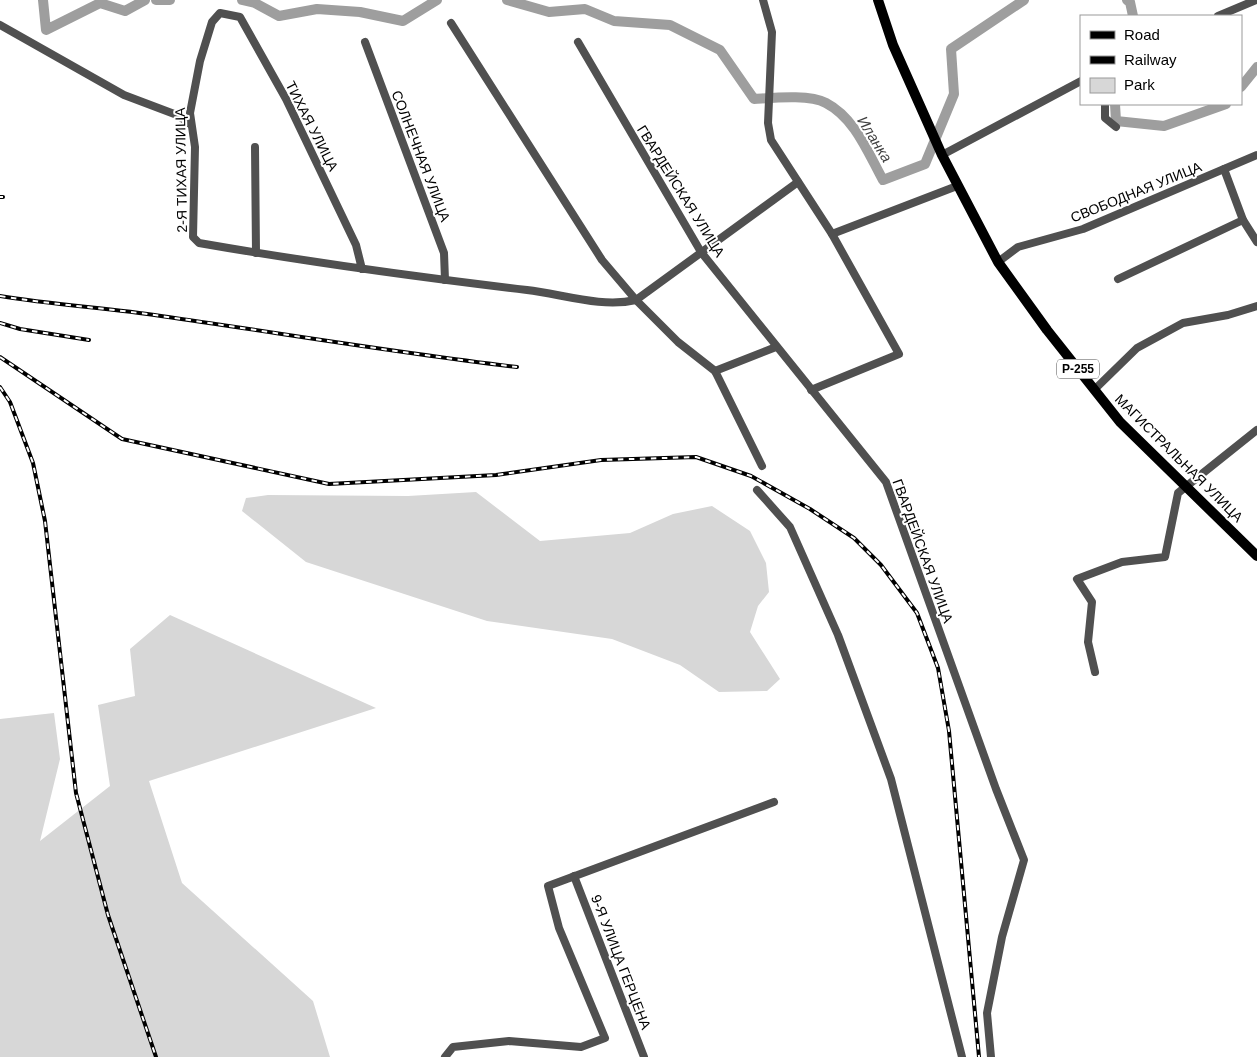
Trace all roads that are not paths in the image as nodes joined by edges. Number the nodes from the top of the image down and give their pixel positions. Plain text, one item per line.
1 (763, 0) edge
2 (878, 0) edge
3 (1256, 0) edge
4 (220, 13) joint
5 (1220, 15) edge
6 (451, 23) dead end
7 (0, 25) edge
8 (364, 42) dead end
9 (578, 42) dead end
10 (1080, 82) edge
11 (1105, 105) edge
12 (190, 124) junction
13 (1116, 127) dead end
14 (255, 147) dead end
15 (941, 153) junction
16 (1257, 155) edge
17 (1224, 169) junction
18 (798, 182) junction
19 (957, 186) junction
20 (1244, 220) junction
21 (832, 234) junction
22 (1257, 242) edge
23 (701, 252) junction
24 (256, 253) junction
25 (998, 262) junction
26 (362, 268) junction
27 (1118, 279) dead end
28 (445, 280) junction
29 (636, 300) junction
30 (1257, 306) edge
31 (776, 347) junction
32 (715, 371) junction
33 (811, 390) junction
34 (1094, 390) junction
35 (1257, 430) edge
36 (762, 466) dead end
37 (1186, 487) junction
38 (758, 490) dead end
39 (1257, 556) edge
40 (1095, 672) dead end
41 (774, 802) dead end
42 (574, 876) junction
43 (445, 1057) edge
44 (644, 1057) edge
45 (962, 1057) edge
46 (992, 1057) edge

1 - 18 street
2 - 15 main road, Р-255
3 - 5 street
4 - 12 street, 2-Я ТИХАЯ УЛИЦА
4 - 26 street, ТИХАЯ УЛИЦА
6 - 29 street
7 - 12 street
8 - 28 street, СОЛНЕЧНАЯ УЛИЦА
9 - 23 street, ГВАРДЕЙСКАЯ УЛИЦА
10 - 15 street
11 - 13 street
12 - 24 street, 2-Я ТИХАЯ УЛИЦА
14 - 24 street
15 - 19 main road, МАГИСТРАЛЬНАЯ УЛИЦА / Р-255
16 - 17 street, СВОБОДНАЯ УЛИЦА
17 - 20 street
17 - 25 street, СВОБОДНАЯ УЛИЦА
18 - 21 street
18 - 23 street
19 - 21 street
19 - 25 main road, МАГИСТРАЛЬНАЯ УЛИЦА / Р-255
20 - 22 street
20 - 27 street
21 - 33 street
23 - 29 street
23 - 31 street, ГВАРДЕЙСКАЯ УЛИЦА
24 - 26 street
25 - 34 main road, МАГИСТРАЛЬНАЯ УЛИЦА / Р-255
26 - 28 street
28 - 29 street
29 - 32 street
30 - 34 street
31 - 32 street
31 - 33 street, ГВАРДЕЙСКАЯ УЛИЦА
32 - 36 street
33 - 46 street, ГВАРДЕЙСКАЯ УЛИЦА
34 - 37 main road, МАГИСТРАЛЬНАЯ УЛИЦА / Р-255
35 - 37 street
37 - 39 main road, МАГИСТРАЛЬНАЯ УЛИЦА / Р-255
37 - 40 street
38 - 45 street
41 - 42 street
42 - 43 street
42 - 44 street, 9-Я УЛИЦА ГЕРЦЕНА

